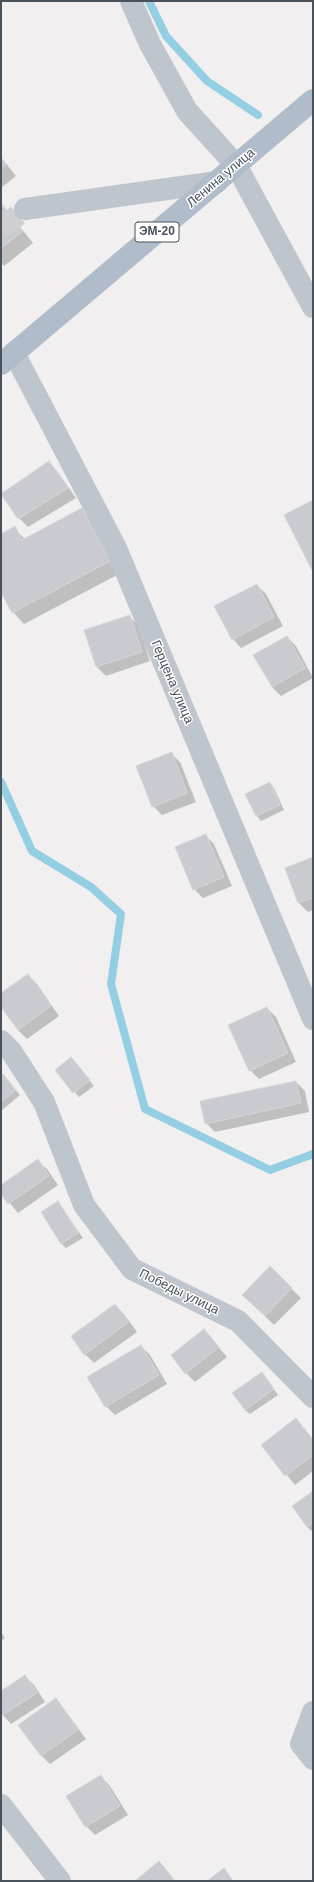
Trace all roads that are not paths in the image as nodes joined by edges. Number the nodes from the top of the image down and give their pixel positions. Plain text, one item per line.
1 (131, 1) edge
2 (313, 100) edge
3 (236, 165) junction
4 (217, 182) junction
5 (25, 209) tunnel mouth
6 (313, 307) edge
7 (7, 358) edge
8 (313, 1019) edge
9 (1, 1041) edge
10 (313, 1397) edge
11 (313, 1712) edge
12 (313, 1759) edge
13 (1, 1805) edge
14 (60, 1881) edge

1 - 3 street
2 - 3 main road, Ленина улица / ЭМ-20
3 - 4 main road, Ленина улица / ЭМ-20
3 - 6 street
4 - 5 street
4 - 7 main road, Ленина улица / ЭМ-20
7 - 8 street, Герцена улица
9 - 10 street, Победы улица
11 - 12 street
13 - 14 street

